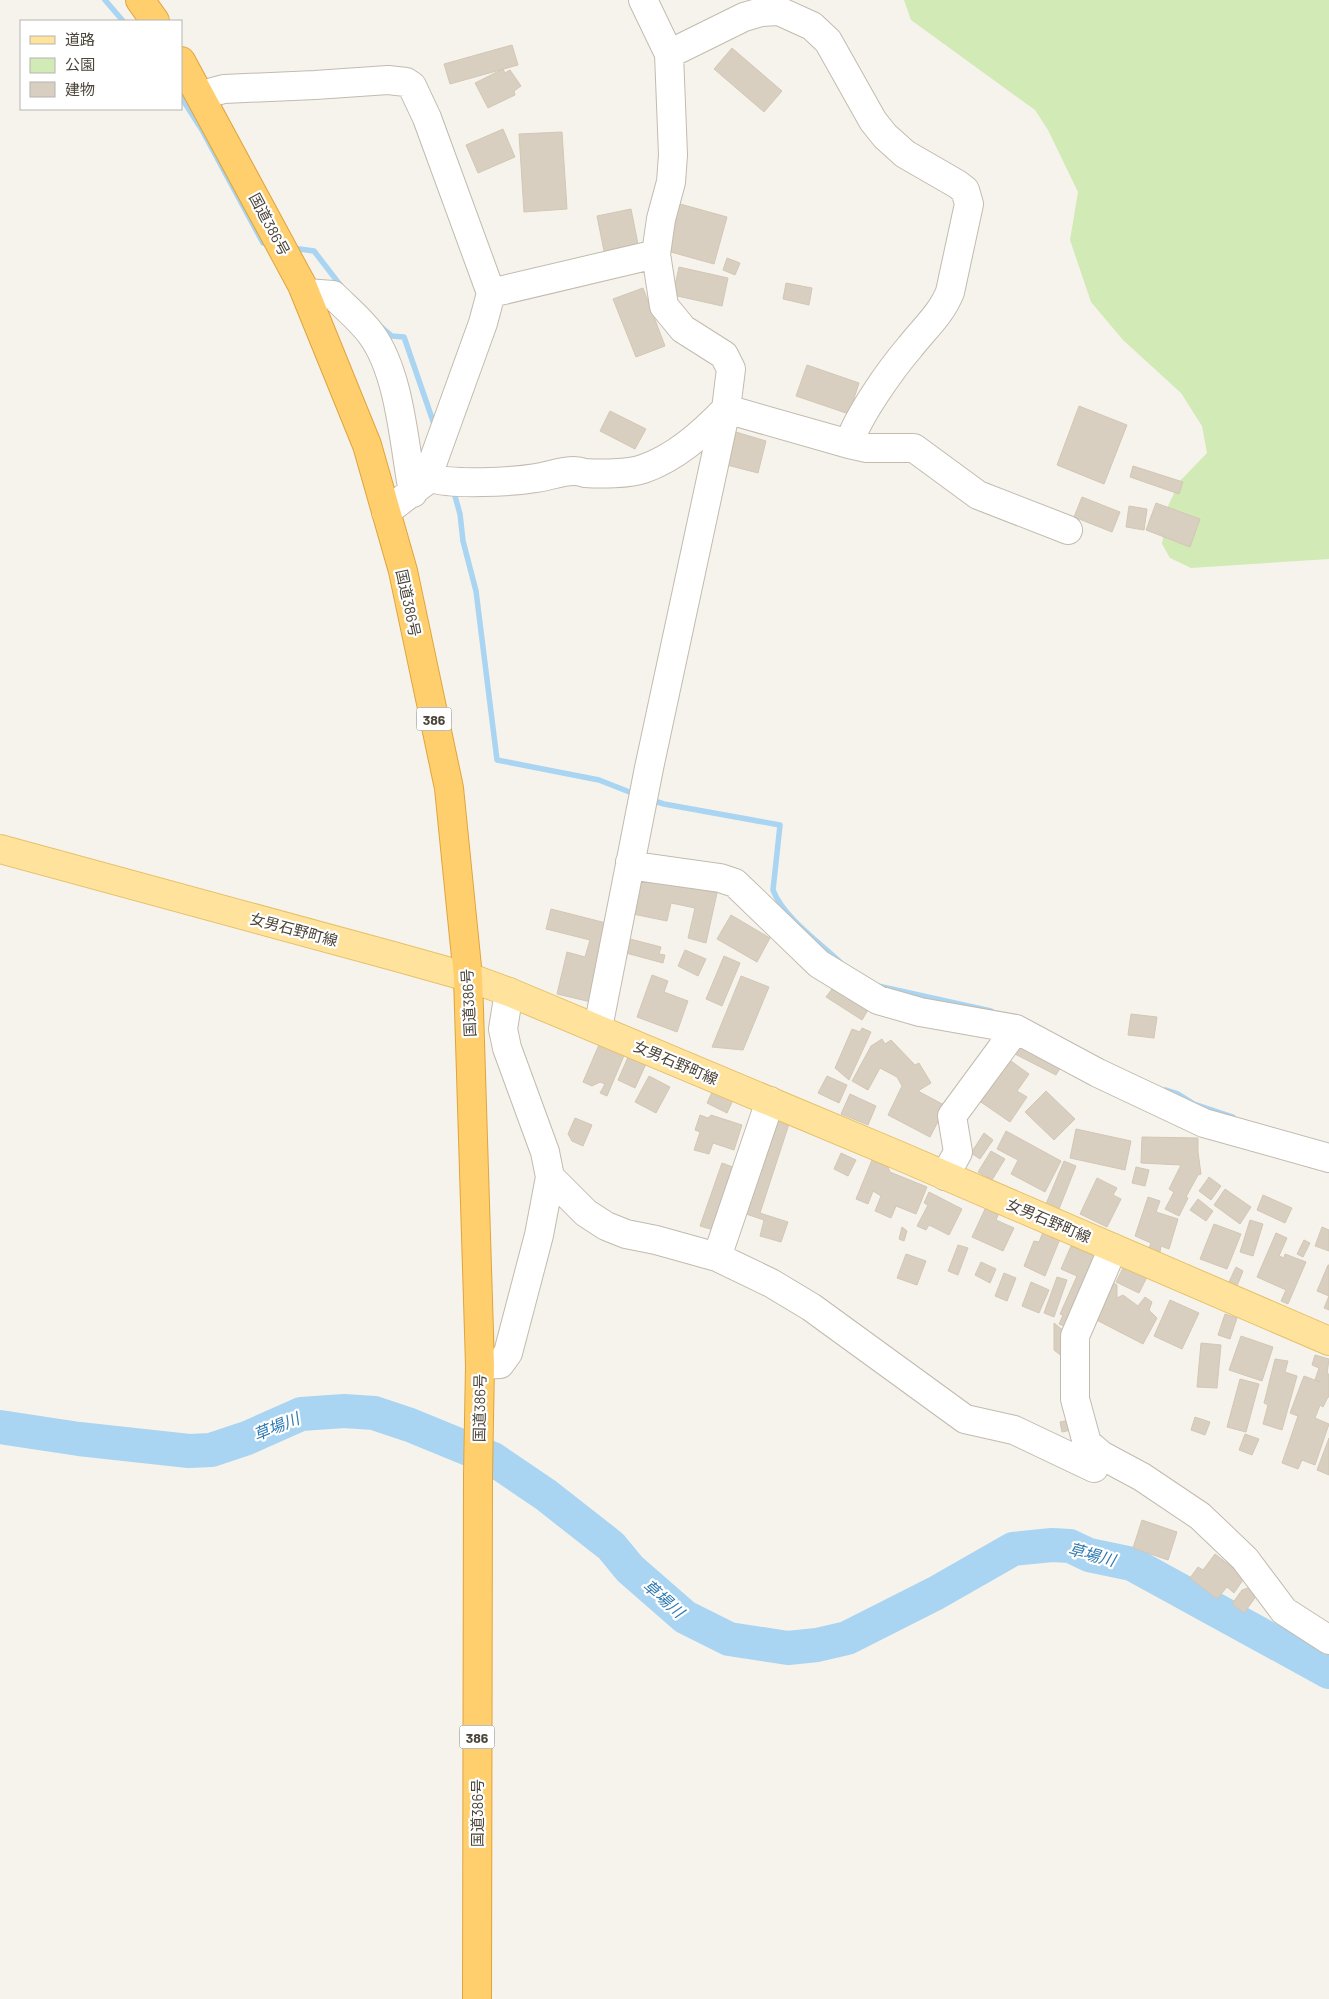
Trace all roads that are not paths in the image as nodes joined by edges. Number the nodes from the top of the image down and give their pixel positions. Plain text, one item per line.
1 (140, 0) edge
2 (643, 0) edge
3 (154, 20) edge
4 (669, 54) junction
5 (182, 63) edge
6 (201, 95) junction
7 (656, 254) junction
8 (306, 293) junction
9 (490, 293) junction
10 (726, 409) junction
11 (849, 444) junction
12 (421, 485) junction
13 (386, 512) junction
14 (1068, 530) dead end
15 (0, 849) edge
16 (630, 862) junction
17 (468, 977) junction
18 (509, 992) junction
19 (598, 1028) junction
20 (1016, 1029) junction
21 (770, 1101) junction
22 (1329, 1158) edge
23 (945, 1176) junction
24 (550, 1177) junction
25 (1113, 1248) junction
26 (717, 1258) junction
27 (1329, 1341) edge
28 (480, 1365) junction
29 (1101, 1455) junction
30 (1329, 1640) edge
31 (477, 1999) edge

1 - 3 highway
2 - 4 street
4 - 7 street
4 - 11 street
5 - 6 highway, 国道386号 / 386
6 - 8 highway, 国道386号 / 386
6 - 9 street
7 - 9 street
7 - 10 street
8 - 12 street
8 - 13 highway, 国道386号 / 386
9 - 12 street
10 - 11 street
10 - 12 street
10 - 16 street
11 - 14 street
12 - 13 street
13 - 17 highway, 国道386号 / 386
15 - 17 main road, 女男石野町線
16 - 19 street
16 - 20 street
17 - 18 main road, 女男石野町線
17 - 28 highway, 国道386号 / 386
18 - 19 main road, 女男石野町線
18 - 24 street
19 - 21 main road, 女男石野町線
20 - 22 street
20 - 23 street
21 - 23 main road, 女男石野町線
21 - 26 street
23 - 25 main road, 女男石野町線
24 - 26 street
24 - 28 street
25 - 27 main road, 女男石野町線
25 - 29 street
26 - 29 street
28 - 31 highway, 国道386号 / 386
29 - 30 street

